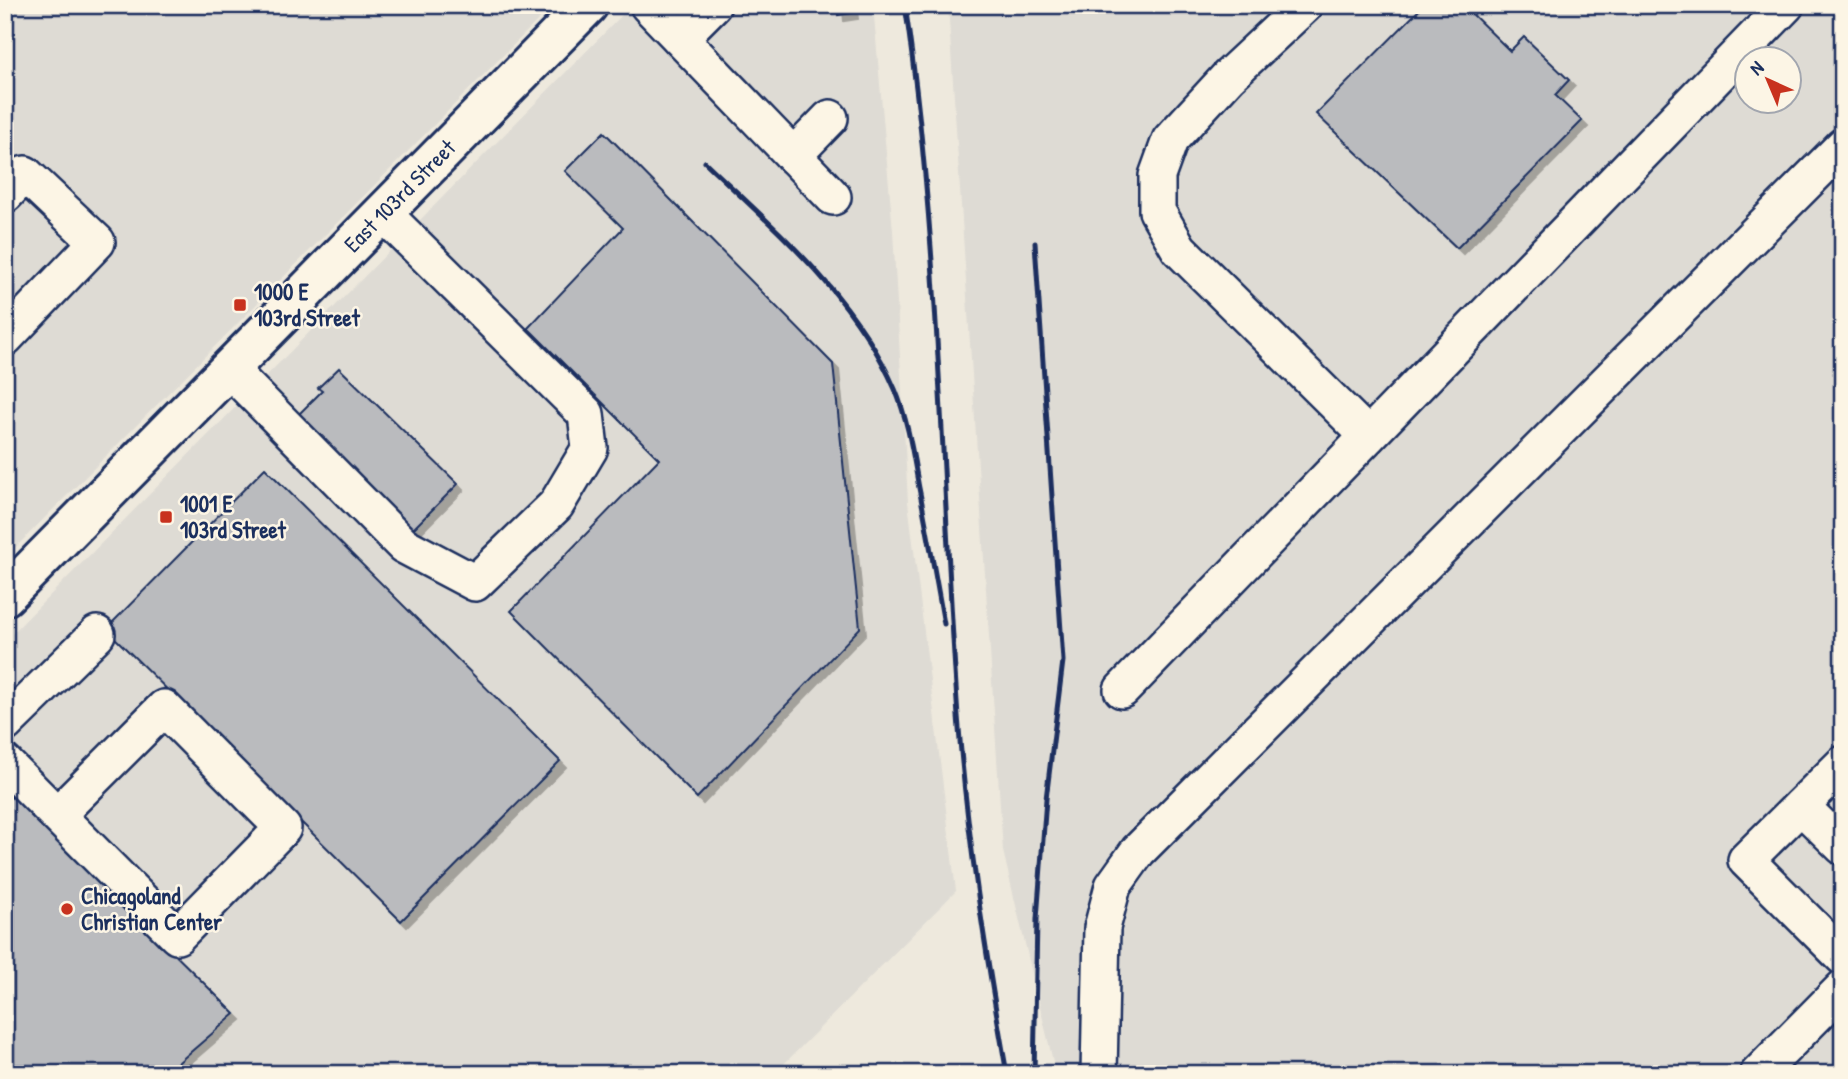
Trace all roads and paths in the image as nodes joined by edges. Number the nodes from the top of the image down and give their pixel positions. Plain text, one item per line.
1 (588, 5) edge
2 (648, 5) edge
3 (713, 5) edge
4 (1305, 5) edge
5 (1786, 5) edge
6 (680, 38) junction
7 (830, 118) dead end
8 (1843, 146) edge
9 (793, 156) junction
10 (5, 195) edge
11 (833, 197) dead end
12 (383, 213) junction
13 (5, 338) edge
14 (229, 369) junction
15 (1368, 436) junction
16 (5, 596) edge
17 (97, 634) dead end
18 (1122, 690) dead end
19 (5, 724) edge
20 (5, 763) edge
21 (1843, 764) edge
22 (1801, 806) junction
23 (57, 815) junction
24 (1843, 847) edge
25 (1843, 957) edge
26 (1843, 988) edge
27 (1099, 1074) edge
28 (1758, 1074) edge

1 - 12 main road, East 103rd Street
2 - 6 lane
3 - 6 lane
4 - 15 lane
5 - 15 lane
6 - 9 lane
7 - 9 lane
8 - 27 lane
9 - 11 lane
10 - 13 lane
12 - 14 main road, East 103rd Street
12 - 14 lane
14 - 16 main road, East 103rd Street
15 - 18 lane
17 - 19 lane
20 - 23 lane
21 - 22 lane
22 - 24 lane
22 - 25 lane
23 - 23 lane
26 - 28 lane

